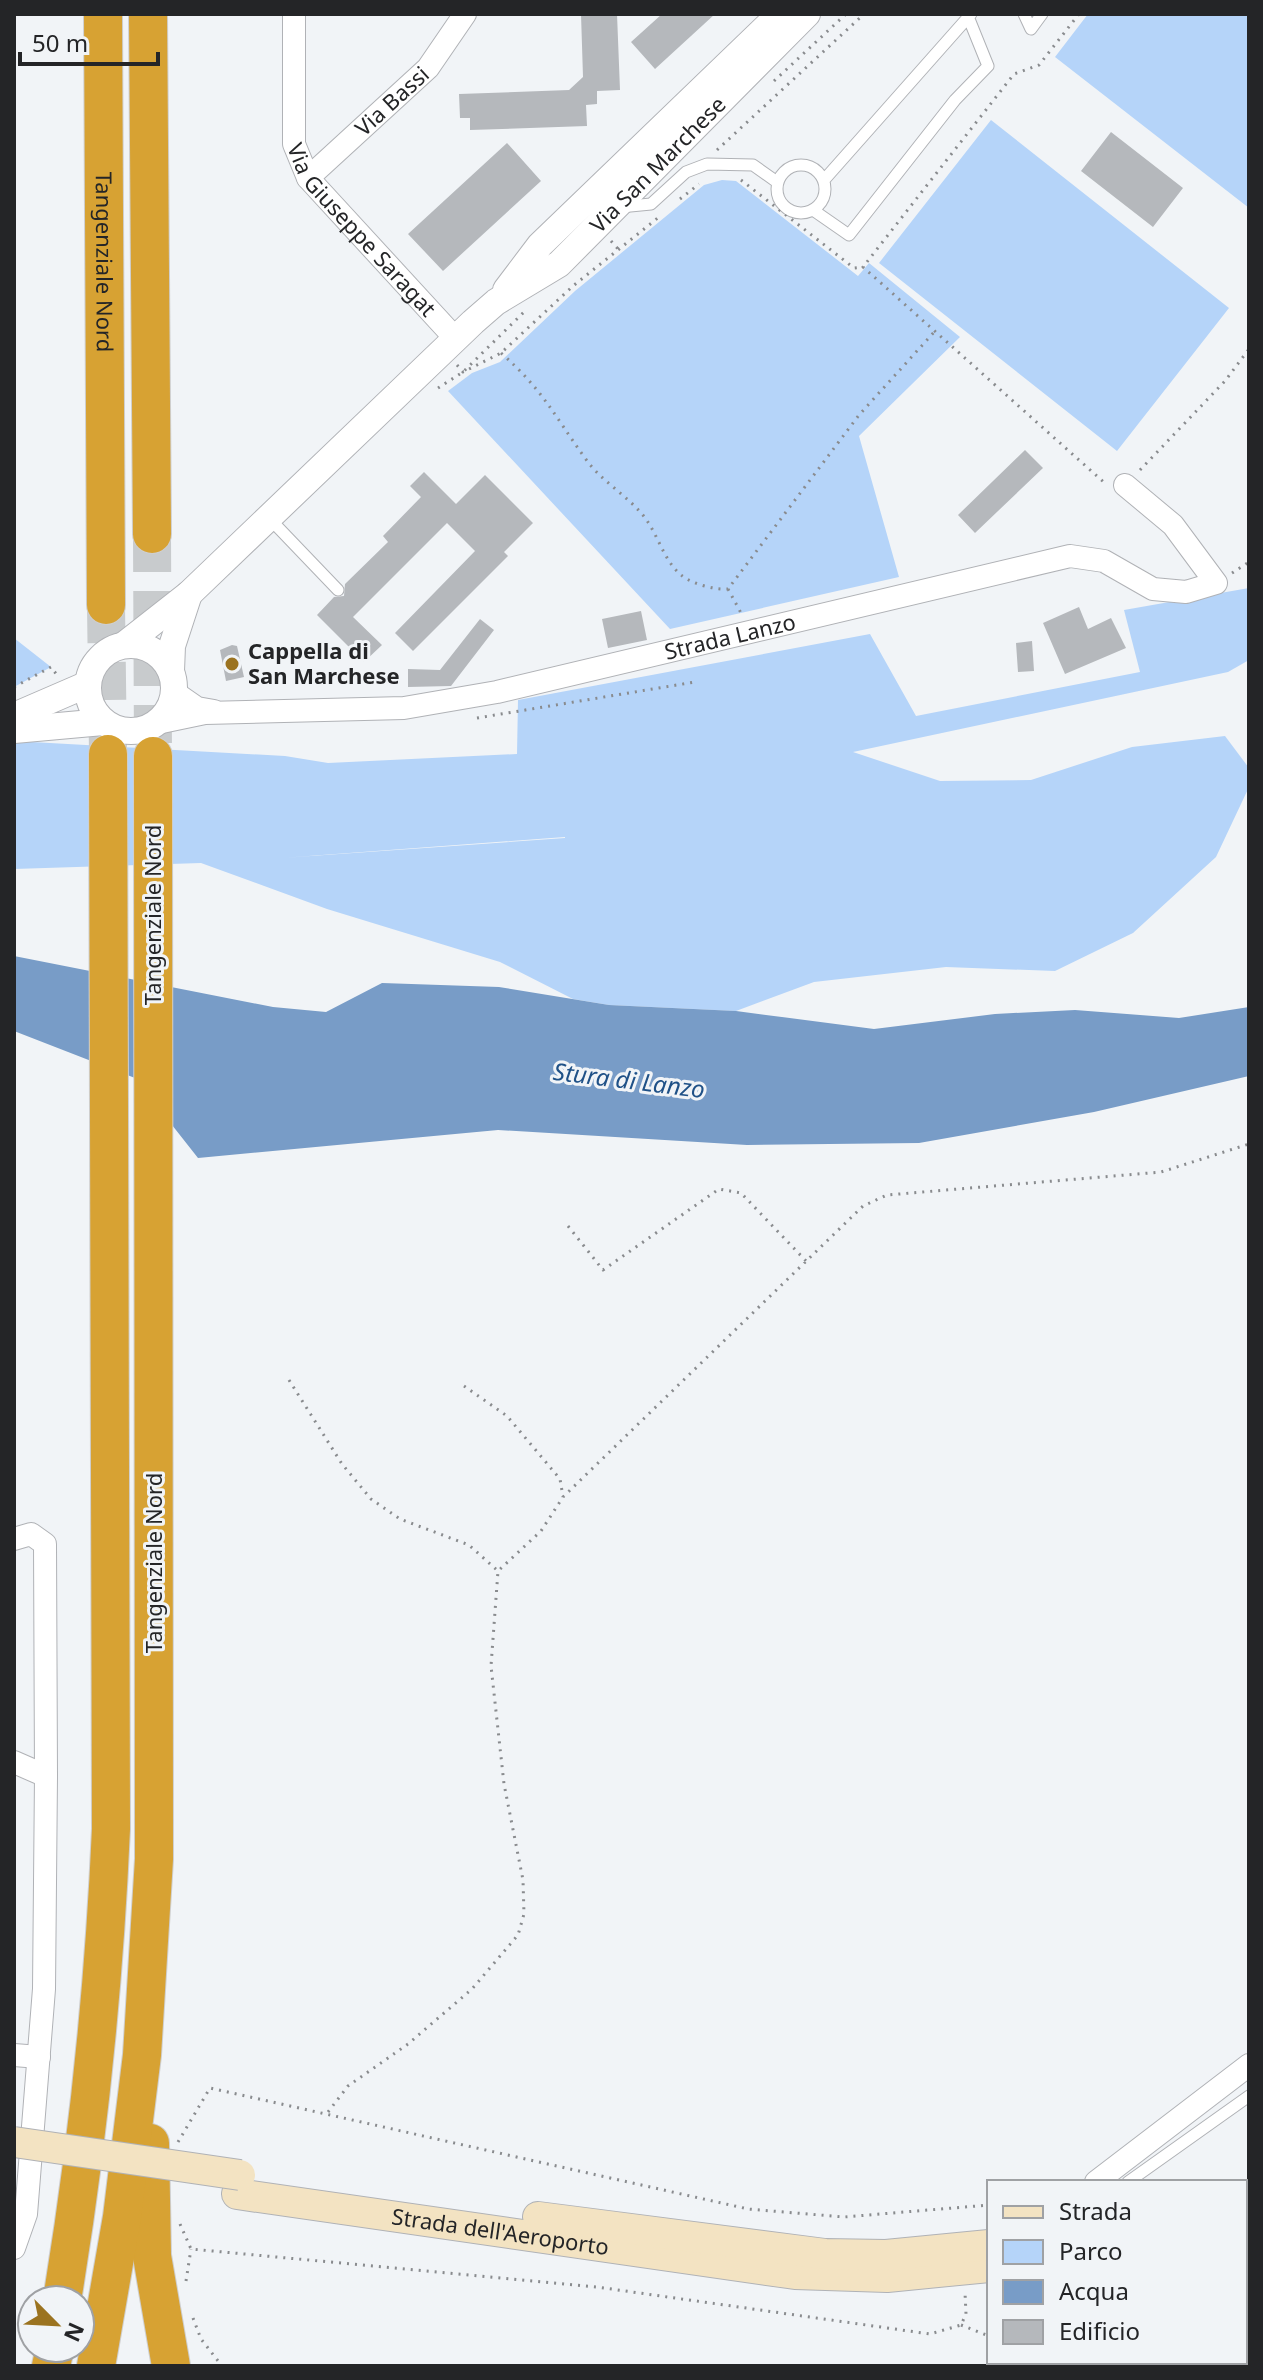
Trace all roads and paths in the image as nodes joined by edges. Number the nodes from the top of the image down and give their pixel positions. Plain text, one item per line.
1 (103, 14) edge
2 (148, 14) edge
3 (294, 14) edge
4 (465, 14) edge
5 (780, 14) edge
6 (807, 14) edge
7 (846, 14) edge
8 (1024, 14) edge
9 (1042, 14) edge
10 (1079, 14) edge
11 (969, 15) edge
12 (770, 85) dead end
13 (734, 176) dead end
14 (308, 178) junction
15 (824, 180) junction
16 (777, 182) junction
17 (620, 207) junction
18 (813, 210) junction
19 (863, 267) junction
20 (496, 302) junction
21 (936, 330) junction
22 (455, 338) junction
23 (1249, 349) edge
24 (501, 353) dead end
25 (463, 372) dead end
26 (434, 391) dead end
27 (1125, 485) junction
28 (269, 517) junction
29 (152, 534) tunnel mouth
30 (728, 589) junction
31 (338, 590) dead end
32 (189, 594) junction
33 (106, 605) tunnel mouth
34 (751, 631) junction
35 (124, 645) junction
36 (172, 682) junction
37 (695, 682) dead end
38 (88, 684) junction
39 (235, 715) junction
40 (14, 716) edge
41 (477, 718) dead end
42 (14, 730) edge
43 (106, 751) junction
44 (154, 752) junction
45 (1249, 1144) edge
46 (568, 1226) dead end
47 (807, 1262) junction
48 (289, 1380) dead end
49 (464, 1386) dead end
50 (563, 1497) junction
51 (14, 1539) edge
52 (498, 1571) junction
53 (14, 1762) edge
54 (46, 1776) junction
55 (14, 2055) edge
56 (142, 2055) junction
57 (39, 2057) junction
58 (1249, 2065) edge
59 (1249, 2096) edge
60 (328, 2112) dead end
61 (14, 2142) edge
62 (14, 2161) edge
63 (1099, 2180) edge
64 (1131, 2180) edge
65 (239, 2185) junction
66 (987, 2245) edge
67 (14, 2248) edge
68 (191, 2249) dead end
69 (987, 2267) edge
70 (64, 2284) edge
71 (183, 2296) dead end
72 (189, 2310) dead end
73 (961, 2325) dead end
74 (987, 2335) edge
75 (96, 2366) edge
76 (171, 2366) edge
77 (222, 2366) edge

1 - 33 highway, Tangenziale Nord
2 - 29 highway, Tangenziale Nord
3 - 14 street, Via Giuseppe Saragat
4 - 14 street, Via Bassi
5 - 20 street, Via San Marchese
6 - 17 street, Via San Marchese
7 - 12 path
8 - 9 lane
10 - 19 path
11 - 15 lane
11 - 18 lane
13 - 19 path
14 - 22 street, Via Giuseppe Saragat
15 - 16 lane
15 - 18 lane
16 - 17 lane
16 - 18 lane
17 - 20 street, Via San Marchese
19 - 21 path
20 - 22 street, Via San Marchese
21 - 27 path
21 - 30 path
22 - 28 street, Via San Marchese
23 - 27 path
24 - 30 path
25 - 26 path
27 - 34 street, Strada Lanzo
28 - 31 lane
28 - 32 street, Via San Marchese
30 - 34 path
32 - 35 street, Via San Marchese
32 - 36 street, Via San Marchese
34 - 39 street, Strada Lanzo
35 - 36 street
35 - 38 street, Via San Marchese
36 - 39 street, Strada Lanzo
36 - 44 street
37 - 41 path
38 - 40 street
38 - 43 street
39 - 44 street, Strada Lanzo
42 - 43 street
43 - 44 street
43 - 70 highway, Tangenziale Nord
44 - 56 highway, Tangenziale Nord
45 - 47 path
46 - 47 path
47 - 50 path
48 - 52 path
49 - 50 path
50 - 52 path
51 - 54 street
52 - 60 path
53 - 54 street
54 - 57 street
55 - 57 street
56 - 75 highway, Tangenziale Nord
56 - 76 highway
57 - 67 street
58 - 63 street
59 - 64 lane
61 - 65 main road, Strada dell'Aeroporto, bridge
62 - 65 main road, Strada dell'Aeroporto
65 - 66 main road, Strada dell'Aeroporto
65 - 69 main road, Strada dell'Aeroporto
68 - 71 path
72 - 77 path
73 - 74 path

